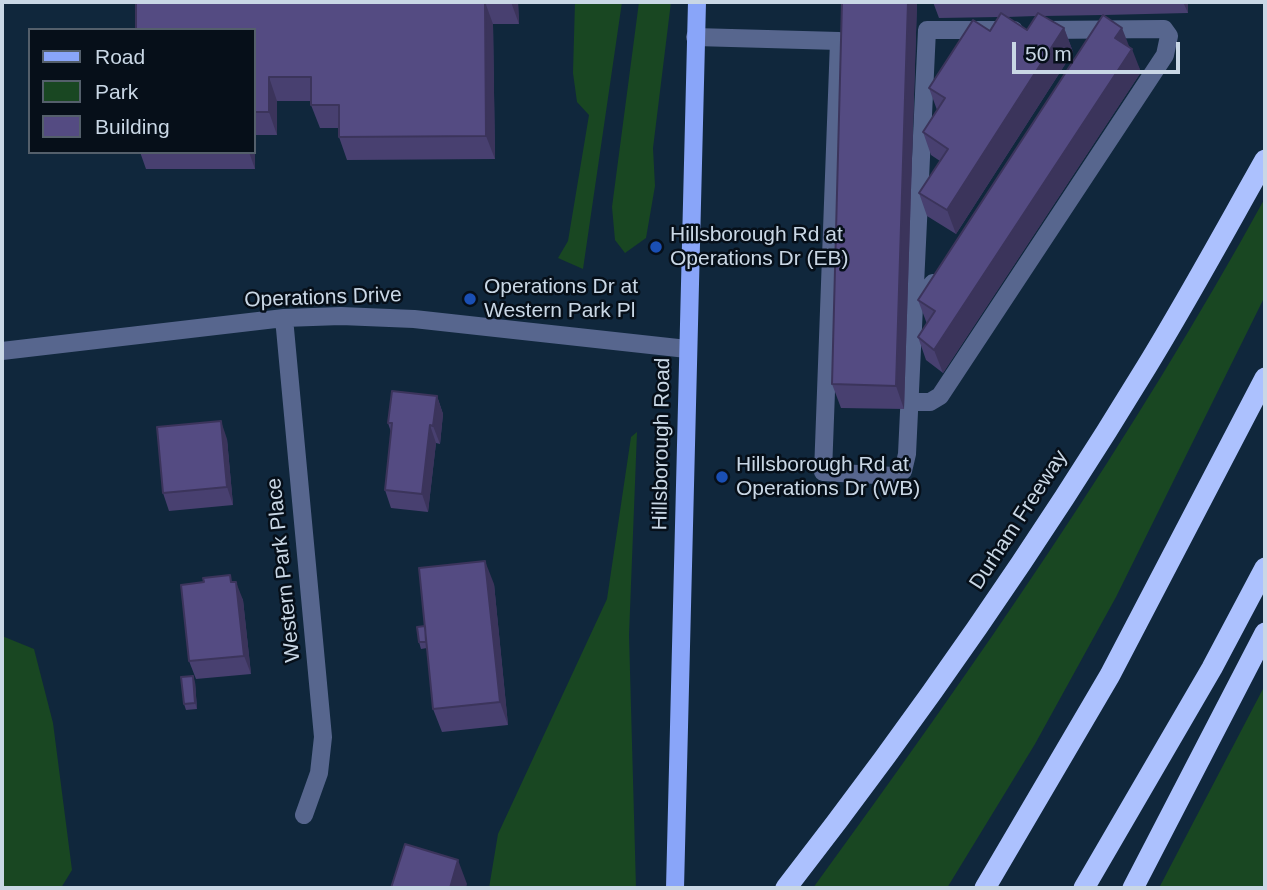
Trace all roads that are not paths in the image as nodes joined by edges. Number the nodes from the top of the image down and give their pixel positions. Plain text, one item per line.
1 (697, 2) edge
2 (1103, 29) junction
3 (695, 37) junction
4 (1089, 52) edge
5 (1265, 160) edge
6 (940, 274) edge
7 (914, 306) junction
8 (284, 318) junction
9 (687, 349) junction
10 (2, 351) edge
11 (1265, 378) edge
12 (910, 402) junction
13 (1265, 568) edge
14 (1265, 633) edge
15 (304, 815) dead end
16 (675, 888) edge
17 (786, 888) edge
18 (985, 888) edge
19 (1084, 888) edge
20 (1133, 888) edge

1 - 3 main road, Hillsborough Road
2 - 4 street
2 - 7 street
2 - 12 street
3 - 9 main road, Hillsborough Road
3 - 12 street
5 - 17 highway, Durham Freeway
6 - 7 street
7 - 12 street
8 - 9 street, Operations Drive
8 - 10 street, Operations Drive
8 - 15 street, Western Park Place
9 - 16 main road, Hillsborough Road
11 - 18 highway
13 - 19 highway
14 - 20 highway

